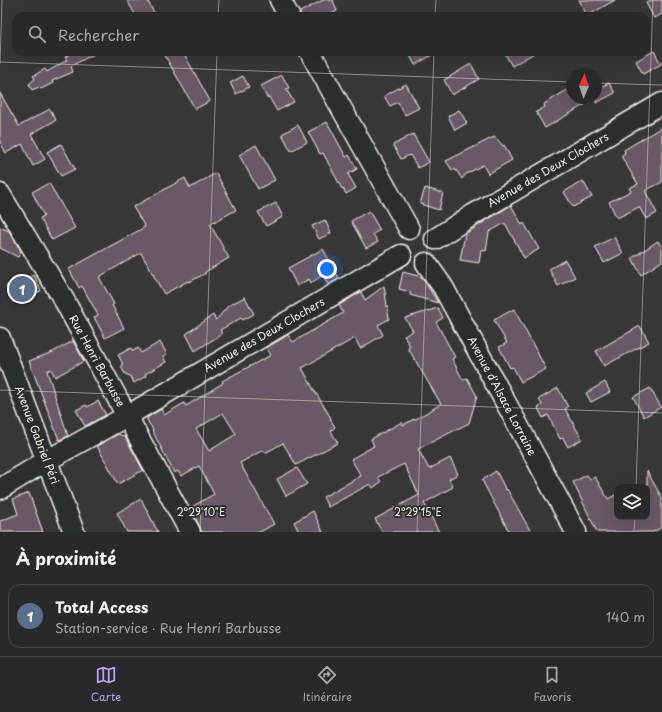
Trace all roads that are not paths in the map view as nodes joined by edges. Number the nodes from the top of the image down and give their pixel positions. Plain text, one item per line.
1 (280, 0) edge
2 (288, 12) edge
3 (312, 56) edge
4 (662, 103) edge
5 (0, 194) edge
6 (409, 229) junction
7 (435, 238) junction
8 (401, 255) junction
9 (426, 263) junction
10 (0, 338) edge
11 (127, 416) junction
12 (46, 461) junction
13 (0, 489) edge
14 (74, 532) edge
15 (190, 532) edge
16 (576, 532) edge

1 - 2 street
3 - 6 street
4 - 7 street, Avenue des Deux Clochers
5 - 11 street, Rue Henri Barbusse
6 - 7 street
6 - 8 street
7 - 9 street
8 - 9 street
8 - 11 street, Avenue des Deux Clochers
9 - 16 street, Avenue d'Alsace Lorraine
10 - 12 street, Avenue Gabriel Péri
11 - 12 street, Avenue des Deux Clochers
11 - 15 street, Rue Henri Barbusse
12 - 13 street
12 - 14 street, Avenue Gabriel Péri

